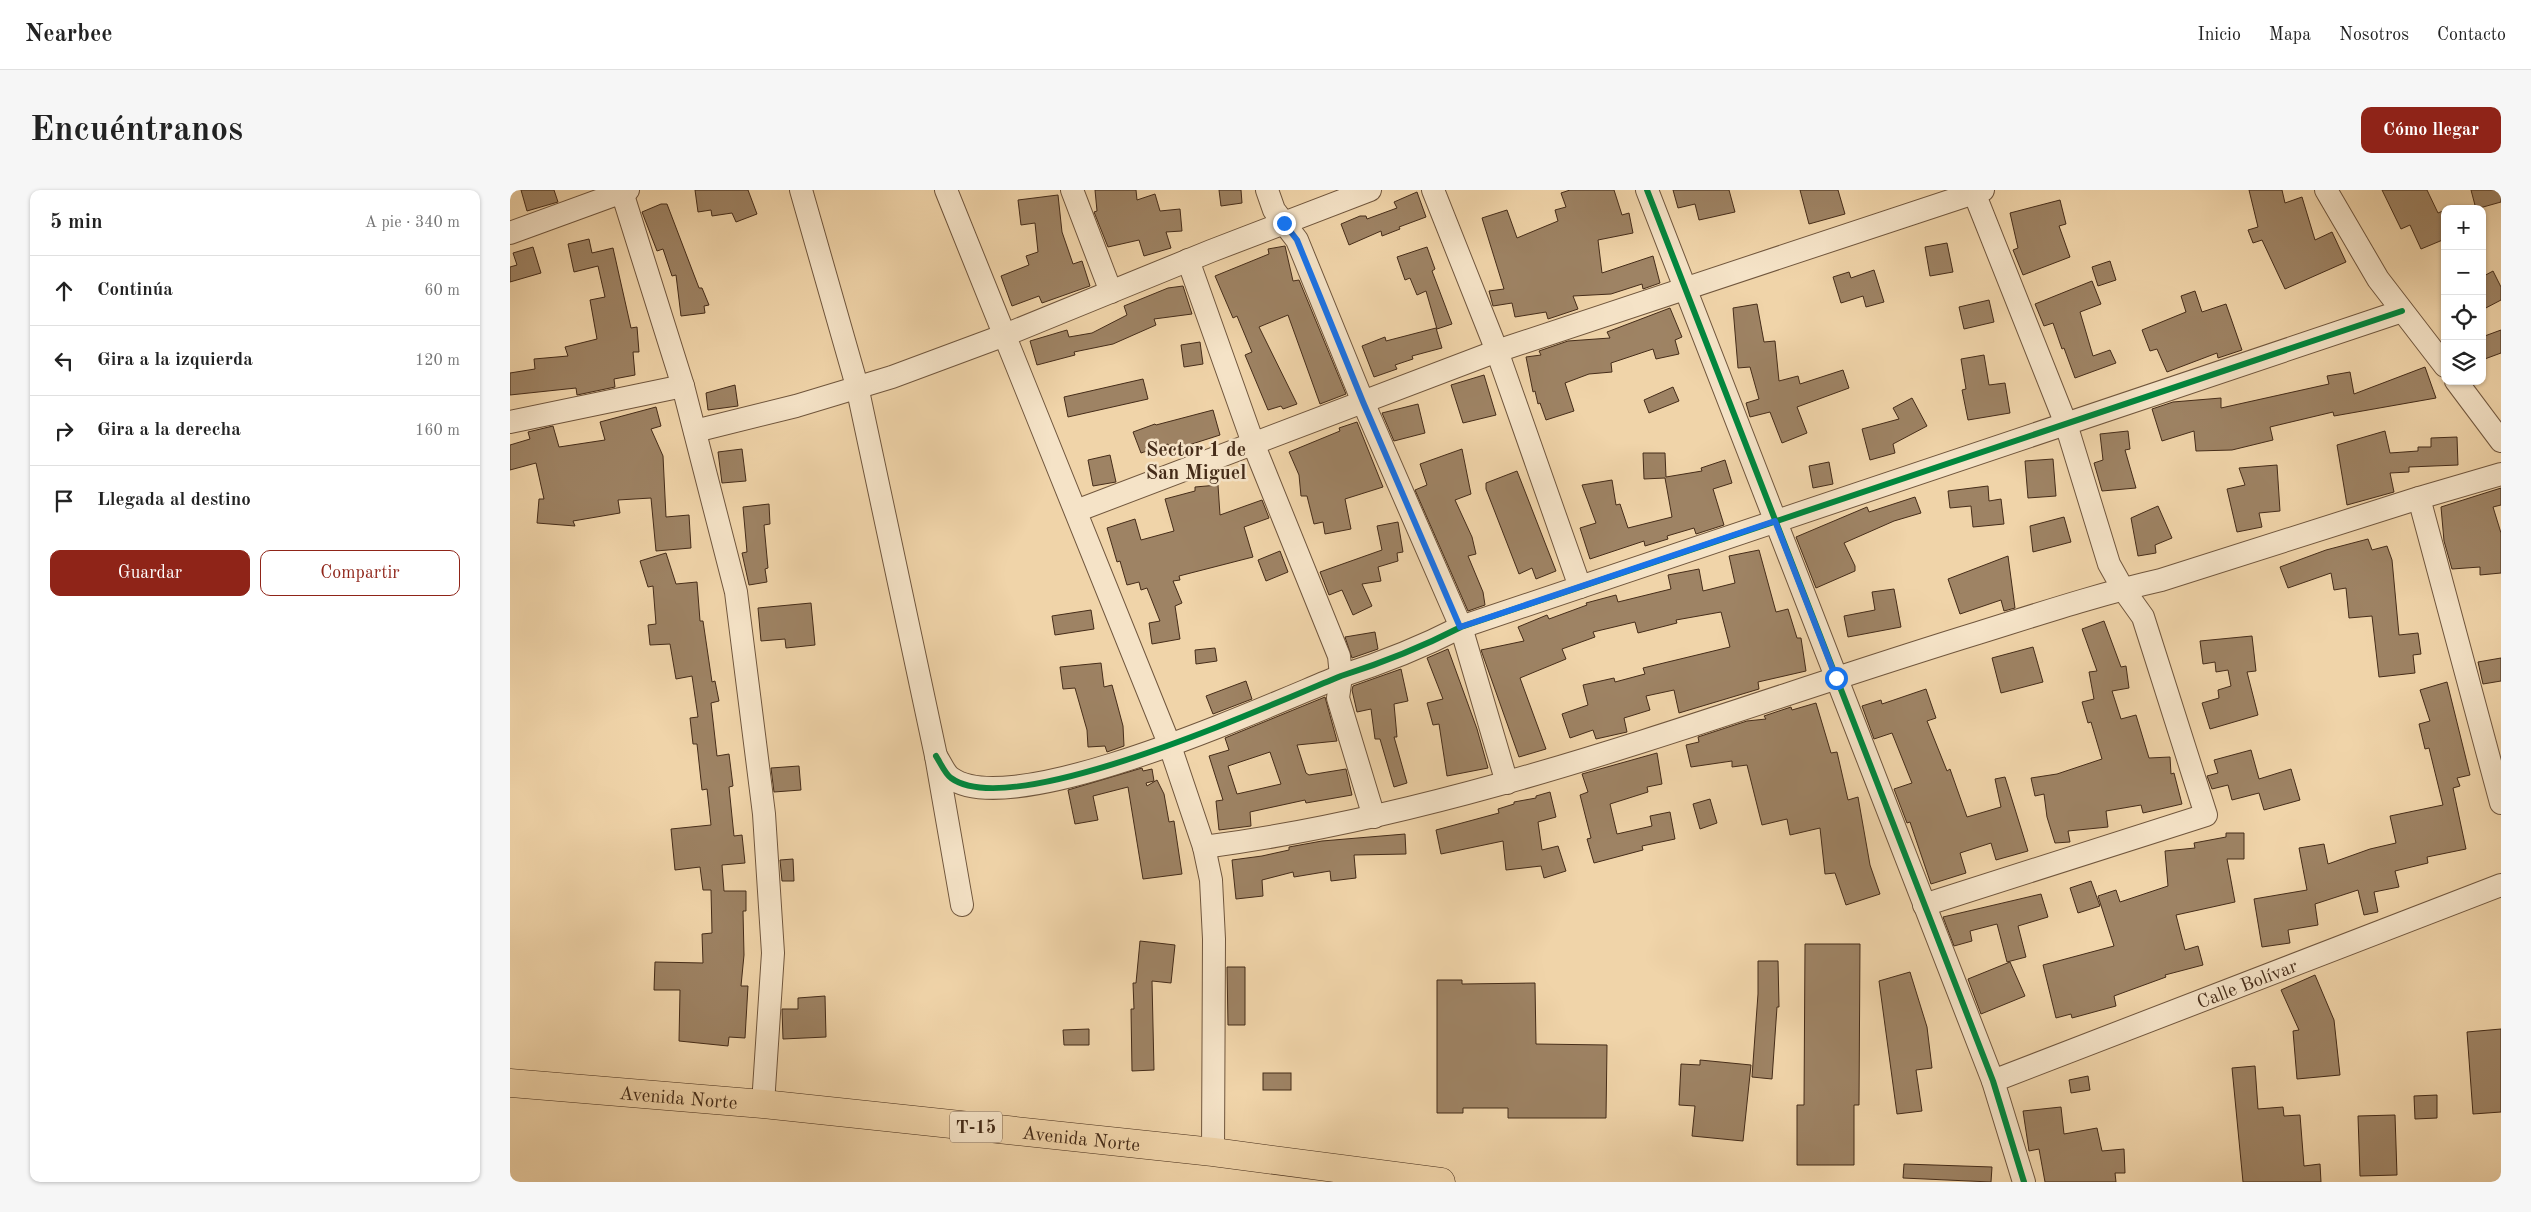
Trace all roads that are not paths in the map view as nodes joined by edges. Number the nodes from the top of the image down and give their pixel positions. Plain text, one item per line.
1 (800, 190) edge
2 (946, 190) edge
3 (1072, 190) edge
4 (1267, 190) edge
5 (1370, 190) edge
6 (1433, 190) edge
7 (1647, 190) edge
8 (2326, 190) edge
9 (625, 191) edge
10 (1977, 191) edge
11 (1284, 223) junction
12 (510, 232) edge
13 (1188, 260) junction
14 (1685, 287) junction
15 (1111, 292) junction
16 (2402, 311) junction
17 (1005, 335) junction
18 (1497, 351) junction
19 (2441, 361) edge
20 (2459, 385) edge
21 (683, 386) junction
22 (857, 386) junction
23 (1363, 402) junction
24 (510, 422) edge
25 (2066, 424) junction
26 (696, 431) junction
27 (2501, 441) edge
28 (1253, 443) junction
29 (2501, 474) edge
30 (2419, 498) junction
31 (1076, 511) junction
32 (1775, 521) junction
33 (1580, 587) junction
34 (2123, 589) junction
35 (1460, 627) junction
36 (1341, 676) junction
37 (1836, 678) junction
38 (1170, 746) junction
39 (936, 756) junction
40 (1507, 784) junction
41 (2501, 803) edge
42 (1374, 817) junction
43 (1204, 847) junction
44 (2501, 885) edge
45 (962, 905) dead end
46 (1924, 905) junction
47 (1993, 1081) junction
48 (510, 1083) edge
49 (553, 1088) junction
50 (510, 1097) edge
51 (763, 1104) junction
52 (1213, 1152) junction
53 (1441, 1182) edge
54 (2024, 1182) edge

1 - 22 street
2 - 17 street
3 - 15 street
4 - 11 street
5 - 11 street
6 - 18 street
7 - 14 street
8 - 16 street
9 - 12 street
9 - 21 street
10 - 14 street
10 - 25 street
11 - 13 street
11 - 23 street
13 - 15 street
13 - 28 street
14 - 18 street
14 - 32 street
15 - 17 street
16 - 19 street
16 - 25 street
17 - 22 street
17 - 31 street
18 - 23 street
18 - 33 street
20 - 27 street
21 - 24 street
21 - 26 street
22 - 26 street
22 - 39 street
23 - 28 street
23 - 35 street
25 - 32 street
25 - 34 street
26 - 51 street
28 - 31 street
28 - 36 street
29 - 30 street
30 - 34 street
30 - 41 street
31 - 38 street
32 - 33 street
32 - 37 street
33 - 35 street
34 - 37 street
34 - 46 street
35 - 36 street
35 - 40 street
36 - 38 street
36 - 42 street
37 - 40 street
37 - 46 street
38 - 39 street
38 - 43 street
39 - 45 street
40 - 42 street
42 - 43 street
43 - 52 street
44 - 47 street, Calle Bolívar
46 - 47 street
47 - 54 street
48 - 49 highway, Avenida Norte / T-15
49 - 50 street
49 - 51 highway, Avenida Norte / T-15
51 - 52 highway, Avenida Norte / T-15
52 - 53 highway, Avenida Norte / T-15

